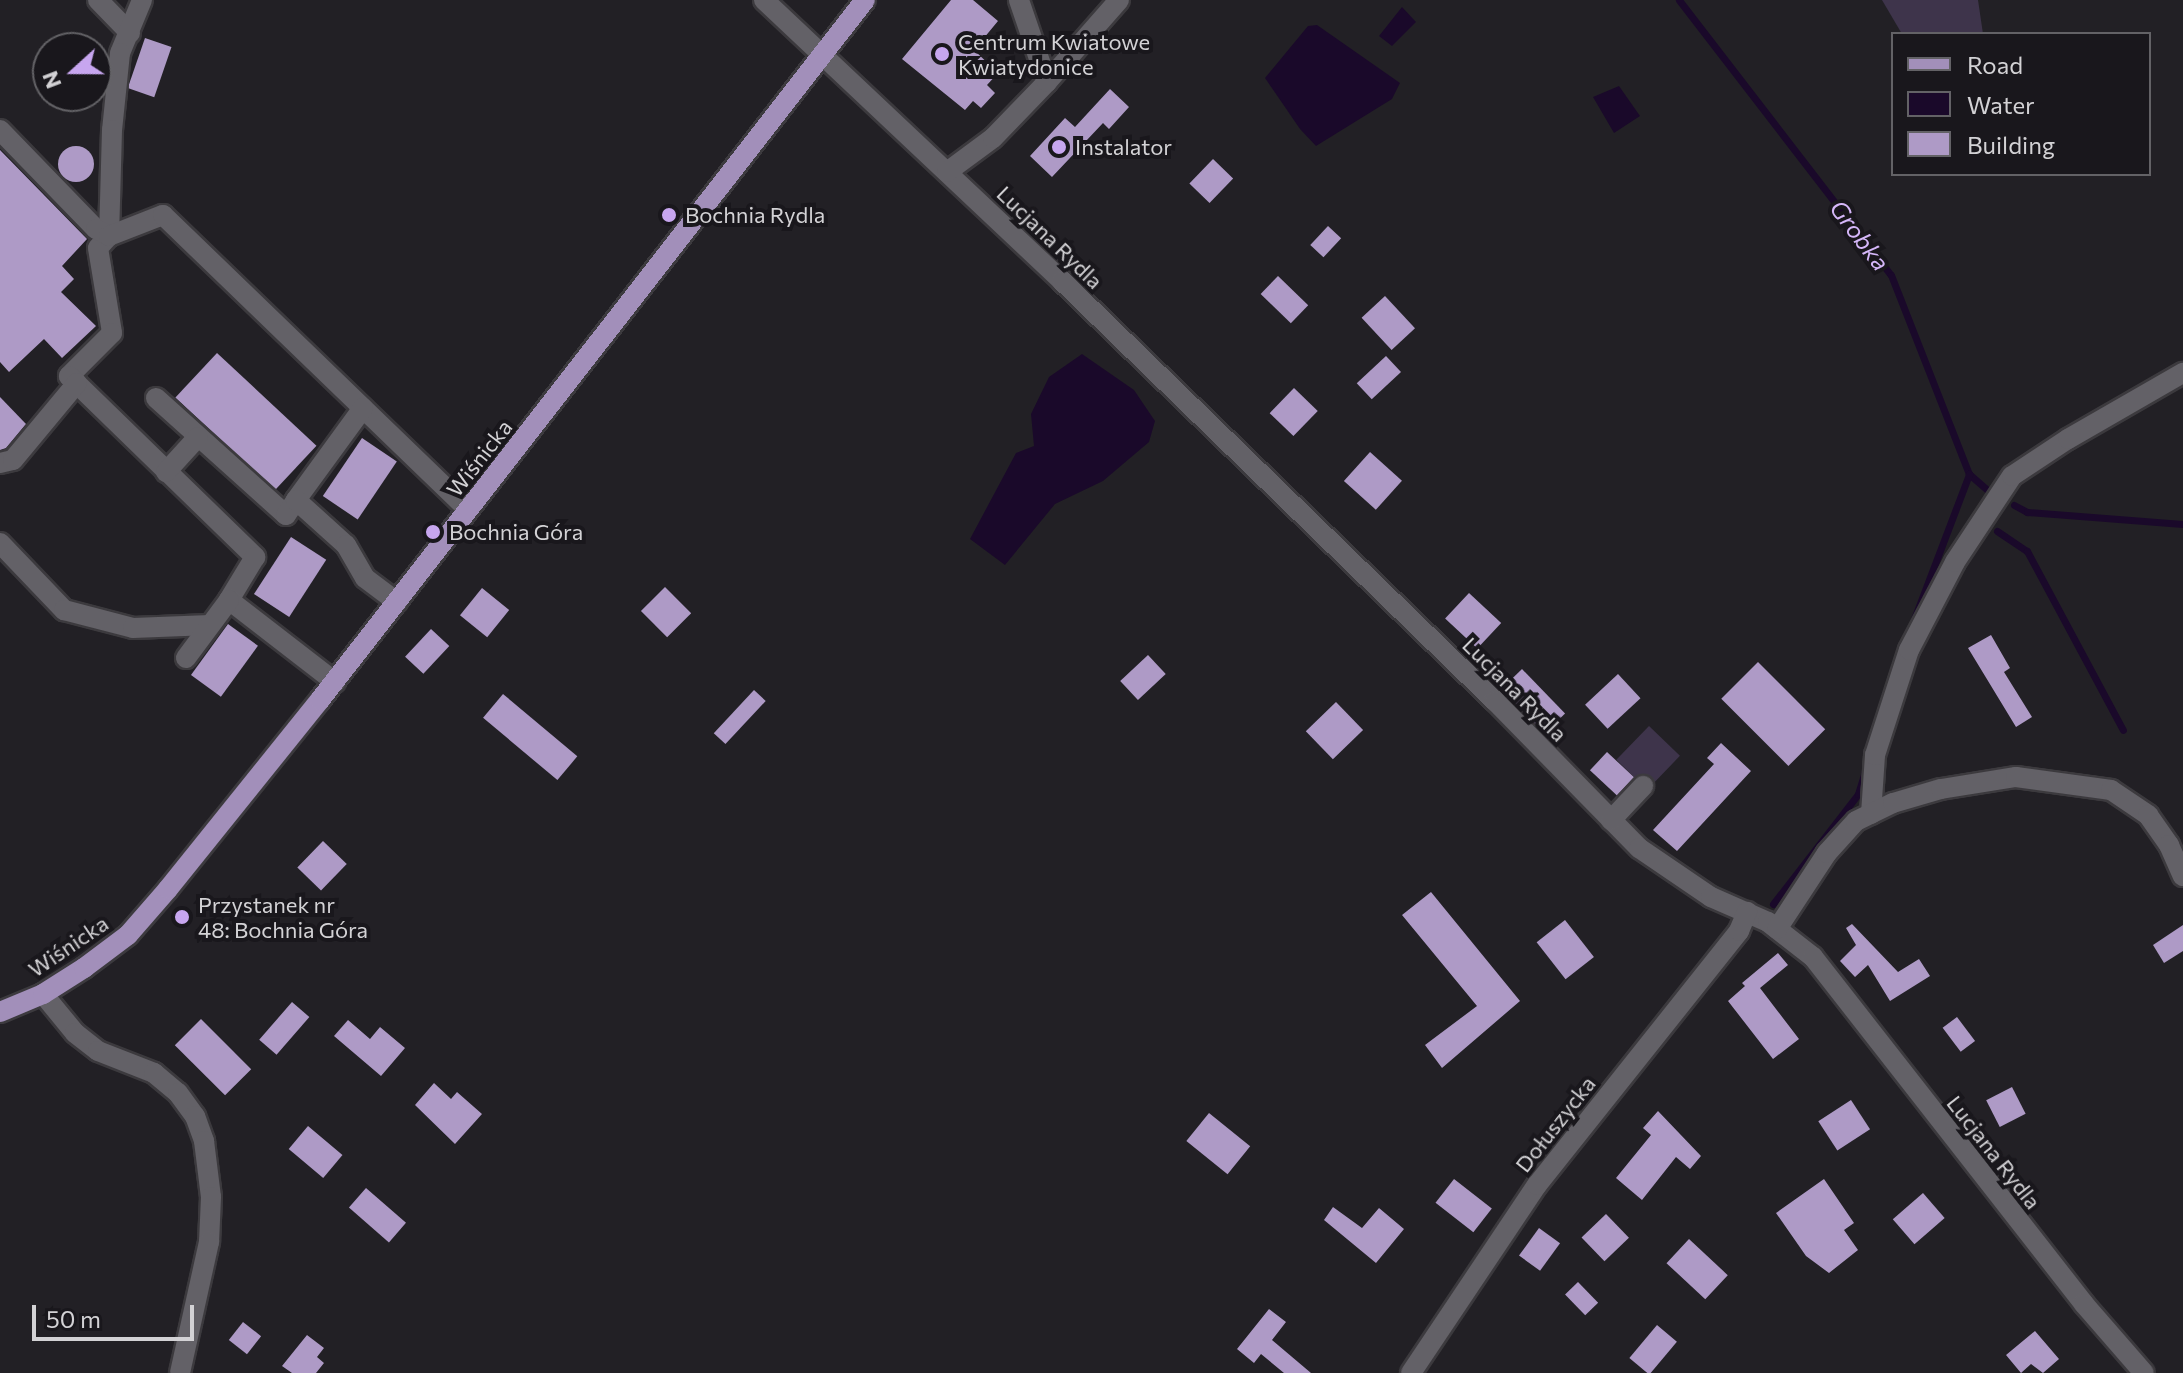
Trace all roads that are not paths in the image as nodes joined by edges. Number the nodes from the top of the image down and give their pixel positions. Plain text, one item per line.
1 (98, 0) edge
2 (142, 0) edge
3 (764, 0) edge
4 (865, 0) edge
5 (1019, 0) edge
6 (1119, 0) edge
7 (130, 33) junction
8 (822, 55) junction
9 (1047, 82) junction
10 (0, 130) edge
11 (947, 172) junction
12 (109, 236) junction
13 (2183, 373) edge
14 (77, 383) junction
15 (156, 398) dead end
16 (363, 408) junction
17 (198, 437) junction
18 (0, 463) edge
19 (166, 472) junction
20 (296, 500) junction
21 (468, 510) junction
22 (0, 543) edge
23 (229, 600) junction
24 (397, 602) junction
25 (210, 625) junction
26 (186, 658) dead end
27 (335, 682) junction
28 (1643, 786) dead end
29 (1871, 814) junction
30 (1611, 820) junction
31 (2183, 876) edge
32 (1747, 912) junction
33 (1777, 929) junction
34 (43, 994) junction
35 (0, 1012) edge
36 (180, 1373) edge
37 (1411, 1373) edge
38 (2144, 1373) edge

1 - 7 street
2 - 7 street
3 - 8 street, Lucjana Rydla
4 - 8 main road, Wiśnicka
5 - 9 street
6 - 9 street
7 - 12 street
8 - 11 street, Lucjana Rydla
8 - 21 main road, Wiśnicka
9 - 11 street
10 - 12 street
11 - 30 street, Lucjana Rydla
12 - 14 street
12 - 16 street
13 - 29 street
14 - 18 street
14 - 19 street
15 - 17 street
16 - 20 street
16 - 21 street
17 - 19 street
17 - 20 street
19 - 23 street
20 - 24 street
21 - 24 main road, Wiśnicka
22 - 25 street
23 - 25 street
23 - 27 street
24 - 27 main road, Wiśnicka
25 - 26 street
27 - 34 main road, Wiśnicka
28 - 30 street
29 - 31 street
29 - 33 street
30 - 32 street, Lucjana Rydla
32 - 33 street, Lucjana Rydla
32 - 37 street, Dołuszycka
33 - 38 street, Lucjana Rydla
34 - 35 main road, Wiśnicka
34 - 36 street

